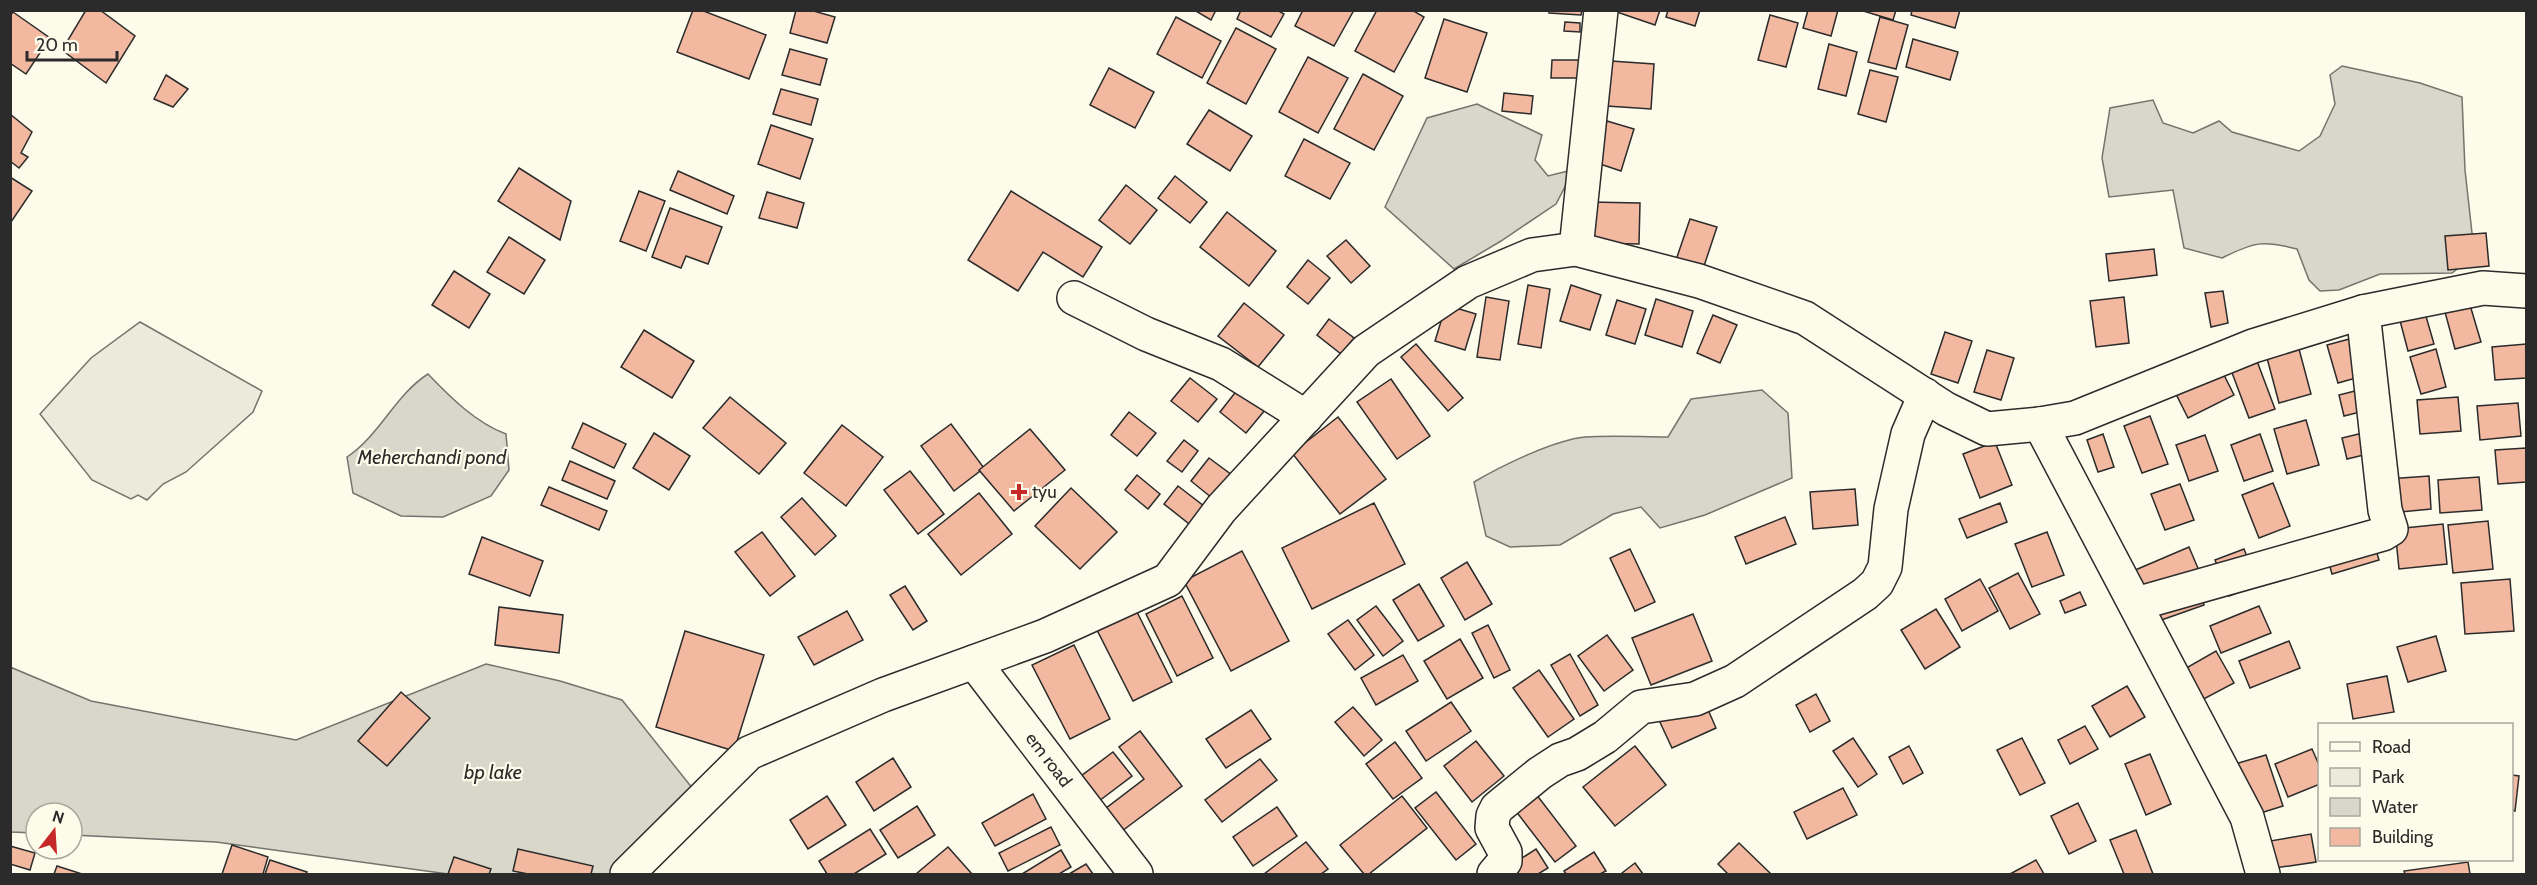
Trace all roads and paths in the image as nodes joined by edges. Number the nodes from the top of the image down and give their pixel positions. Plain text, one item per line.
1 (1601, 10) edge
2 (1576, 249) junction
3 (2526, 291) edge
4 (1074, 298) dead end
5 (2362, 312) junction
6 (1925, 395) junction
7 (1306, 417) junction
8 (2040, 424) junction
9 (2136, 604) junction
10 (974, 662) junction
11 (1129, 867) edge
12 (627, 874) edge
13 (1494, 874) edge
14 (2263, 874) edge

1 - 2 street
2 - 6 street
2 - 7 street
3 - 5 street
4 - 7 street
5 - 8 street
5 - 9 street
6 - 8 street
6 - 13 street
7 - 10 street
8 - 9 street
9 - 14 street
10 - 11 street, em road
10 - 12 street

